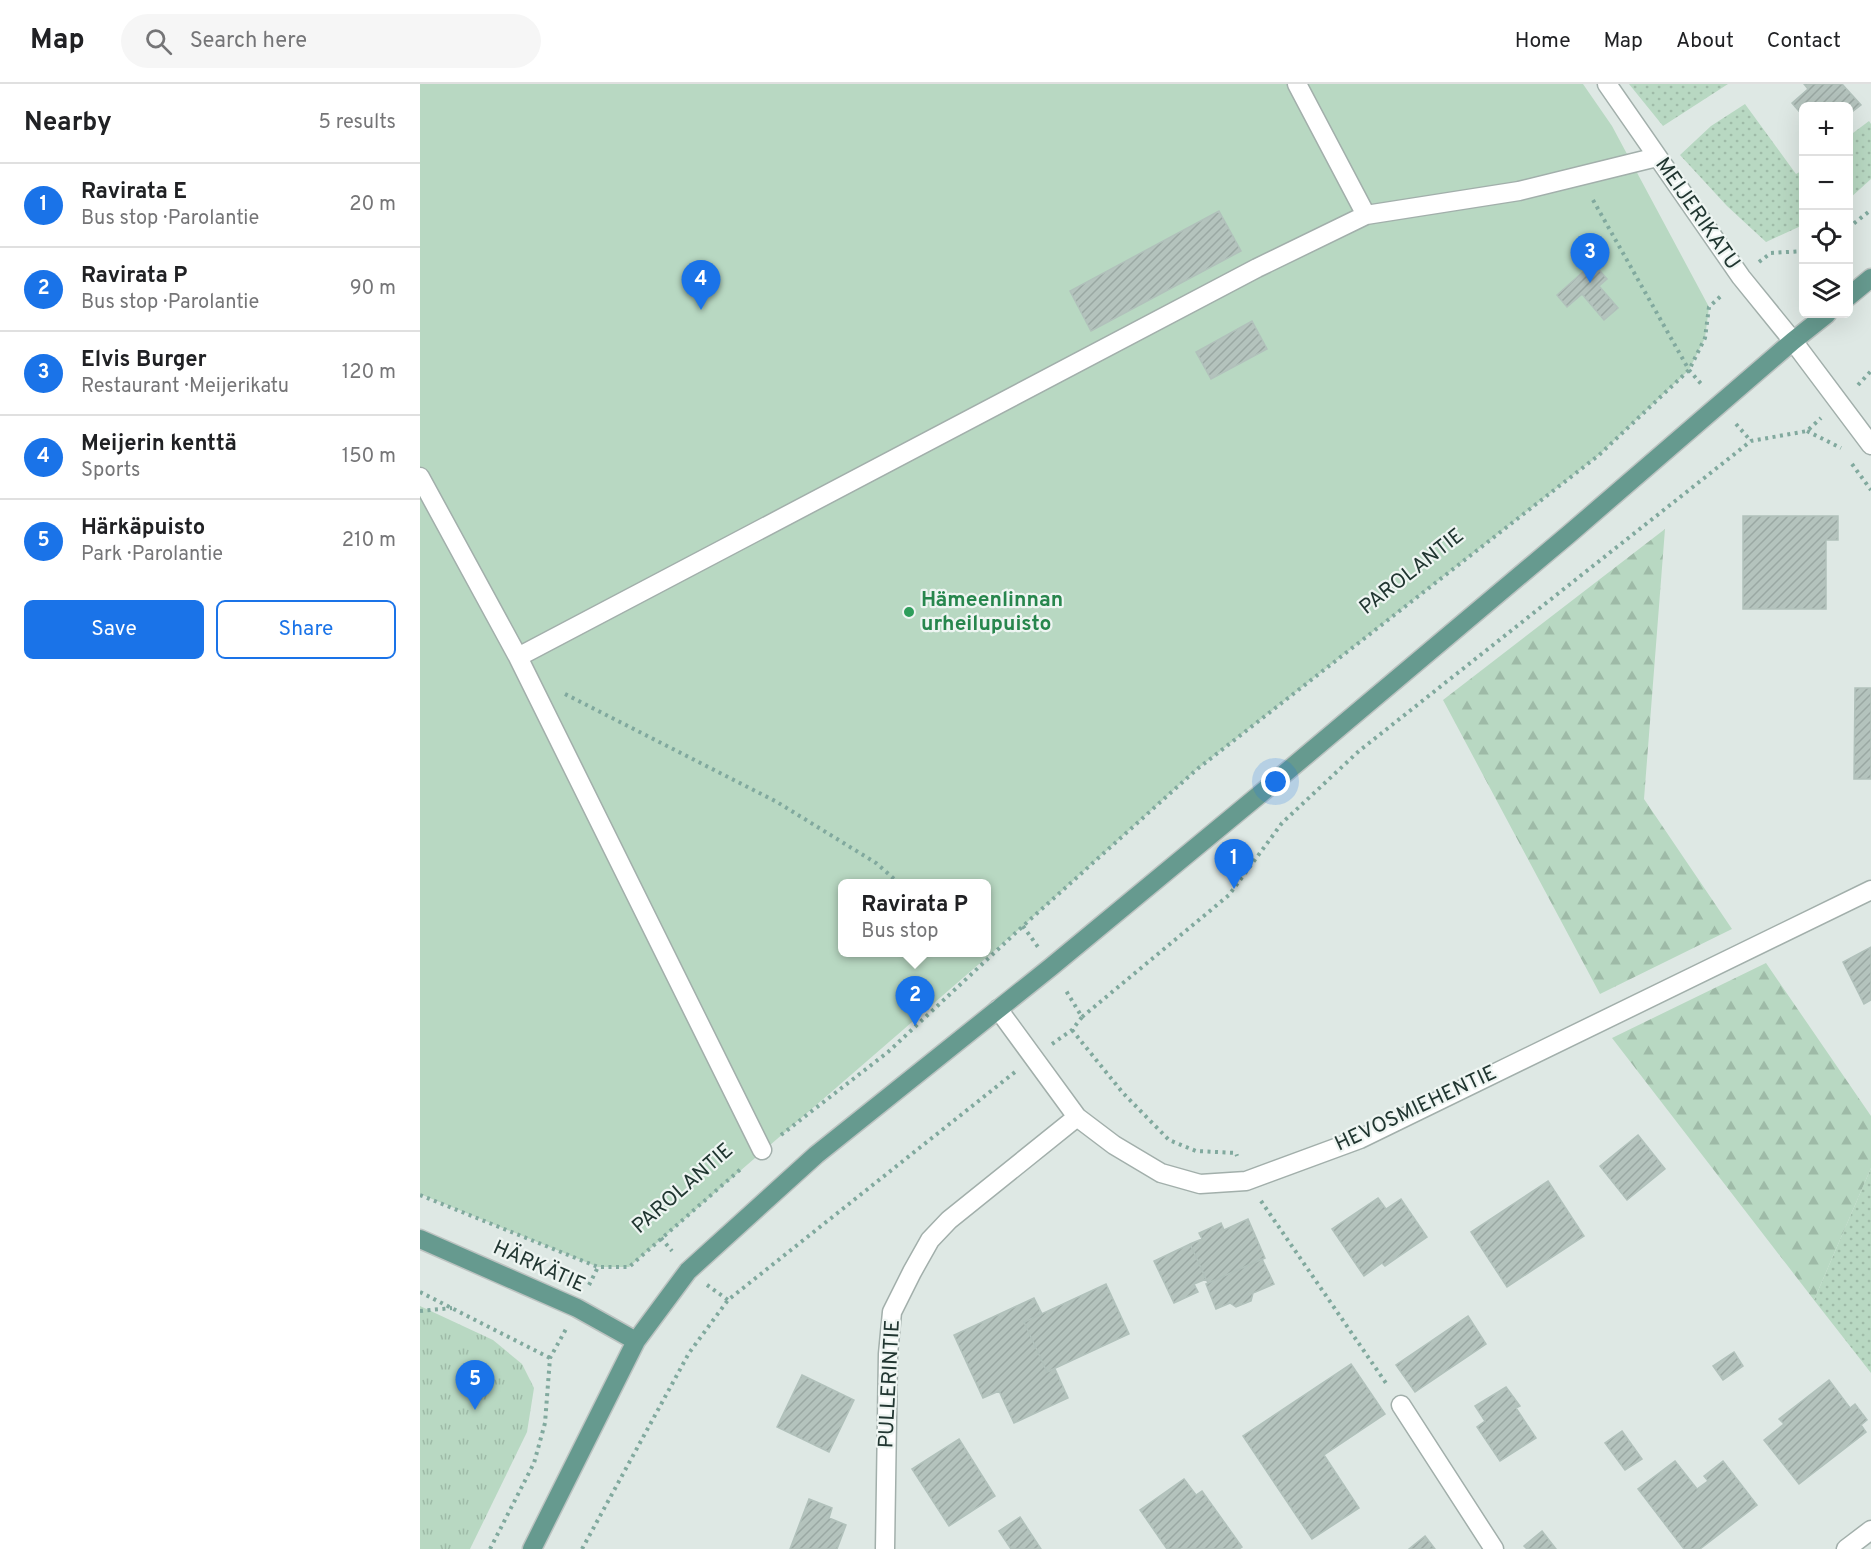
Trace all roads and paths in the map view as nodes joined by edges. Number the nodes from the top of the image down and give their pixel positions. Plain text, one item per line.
1 (1297, 84) edge
2 (1606, 84) edge
3 (1657, 157) junction
4 (1578, 177) junction
5 (1871, 210) edge
6 (1366, 214) junction
7 (1853, 224) edge
8 (1799, 251) edge
9 (1741, 277) junction
10 (1871, 278) edge
11 (1853, 293) edge
12 (1822, 318) edge
13 (1793, 341) junction
14 (1689, 370) junction
15 (1871, 371) edge
16 (1839, 402) junction
17 (1807, 431) junction
18 (1871, 445) edge
19 (420, 477) edge
20 (1871, 490) edge
21 (518, 657) junction
22 (526, 675) junction
23 (894, 879) edge
24 (1871, 890) edge
25 (1023, 926) junction
26 (991, 951) edge
27 (994, 953) junction
28 (991, 956) edge
29 (990, 957) edge
30 (1052, 967) junction
31 (998, 1009) junction
32 (1082, 1017) junction
33 (1034, 1057) junction
34 (1077, 1117) junction
35 (762, 1150) junction
36 (420, 1195) edge
37 (420, 1239) edge
38 (598, 1267) junction
39 (420, 1292) edge
40 (453, 1308) junction
41 (577, 1308) junction
42 (420, 1311) edge
43 (636, 1341) junction
44 (550, 1358) junction
45 (1401, 1405) dead end
46 (1871, 1530) edge
47 (490, 1549) edge
48 (532, 1549) edge
49 (582, 1549) edge
50 (885, 1549) edge
51 (1494, 1549) edge
52 (1846, 1549) edge

1 - 6 street
2 - 3 street, MEIJERIKATU
3 - 4 street
3 - 9 street, MEIJERIKATU
4 - 6 street
4 - 14 path
5 - 7 path
6 - 21 street
8 - 9 path, PAROLANTIE
9 - 13 street, MEIJERIKATU
9 - 14 path, PAROLANTIE
10 - 11 main road
12 - 13 main road
13 - 16 street, MEIJERIKATU
13 - 30 main road
14 - 25 path, PAROLANTIE
15 - 16 path
16 - 17 path
16 - 18 street, MEIJERIKATU
17 - 20 path
17 - 32 path
19 - 21 street
21 - 22 street
22 - 23 path
22 - 35 street
24 - 34 street, HEVOSMIEHENTIE
25 - 27 path, PAROLANTIE
25 - 30 path
26 - 27 path
27 - 28 path, PAROLANTIE
29 - 35 path, PAROLANTIE
30 - 31 main road
30 - 32 path
31 - 33 street, HEVOSMIEHENTIE
31 - 43 main road
32 - 33 path
33 - 34 street, HEVOSMIEHENTIE
33 - 49 path
34 - 50 street, PULLERINTIE
35 - 38 path, PAROLANTIE
36 - 38 path, HÄRKÄTIE
37 - 41 main road, HÄRKÄTIE
38 - 41 path
39 - 40 path
40 - 42 path
40 - 44 path
41 - 43 main road, HÄRKÄTIE
41 - 44 path
43 - 48 main road
44 - 47 path
45 - 51 street
46 - 52 street

